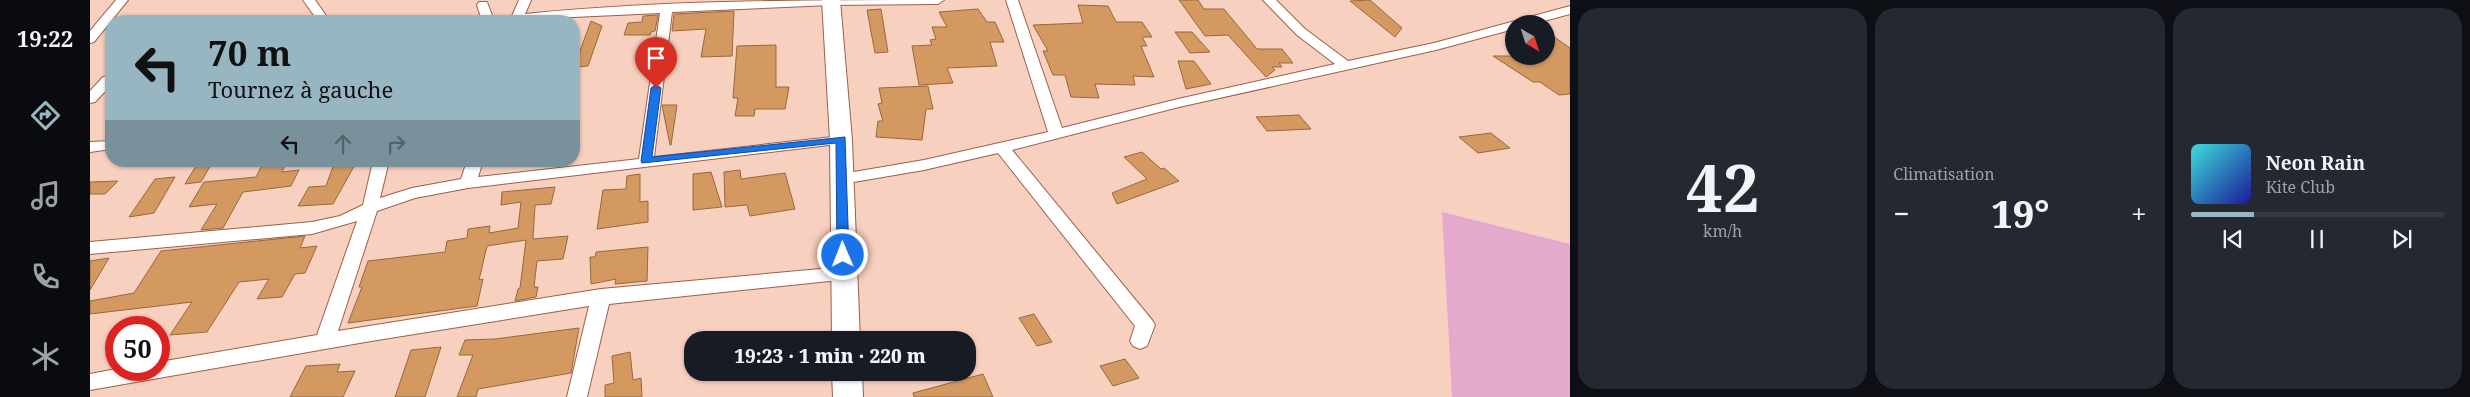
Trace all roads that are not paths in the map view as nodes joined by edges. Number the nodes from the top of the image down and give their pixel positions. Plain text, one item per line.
1 (122, 0) edge
2 (309, 0) edge
3 (525, 0) edge
4 (938, 0) edge
5 (1012, 0) edge
6 (1269, 0) edge
7 (831, 1) edge
8 (715, 3) edge
9 (483, 5) dead end
10 (666, 9) junction
11 (1570, 10) edge
12 (110, 15) edge
13 (320, 15) edge
14 (486, 15) edge
15 (518, 15) edge
16 (562, 15) edge
17 (1551, 15) edge
18 (105, 21) edge
19 (1505, 27) edge
20 (90, 39) edge
21 (1346, 66) junction
22 (90, 80) edge
23 (105, 80) edge
24 (105, 84) edge
25 (90, 99) edge
26 (1056, 133) junction
27 (841, 140) junction
28 (105, 145) edge
29 (90, 147) edge
30 (1002, 148) junction
31 (646, 161) junction
32 (380, 167) edge
33 (473, 167) edge
34 (842, 179) junction
35 (468, 183) junction
36 (370, 208) junction
37 (90, 248) edge
38 (843, 274) junction
39 (601, 296) junction
40 (846, 331) edge
41 (1140, 341) dead end
42 (324, 343) junction
43 (847, 381) edge
44 (90, 382) edge
45 (577, 397) edge
46 (848, 397) edge

1 - 12 street
2 - 13 street
3 - 15 street
4 - 7 street
5 - 26 street
6 - 21 street
7 - 8 street
7 - 27 main road
8 - 10 street
9 - 14 street
10 - 16 street
10 - 31 street
11 - 17 street
18 - 20 street
19 - 21 street
21 - 26 street
22 - 23 street
24 - 25 street
26 - 30 street
27 - 31 street
27 - 34 main road
28 - 29 street
30 - 34 street
30 - 41 street
31 - 35 street
32 - 36 street
33 - 35 street
34 - 38 main road
35 - 36 street
36 - 37 street
36 - 42 street
38 - 39 street
38 - 40 main road
39 - 42 street
39 - 45 street
42 - 44 street
43 - 46 main road

